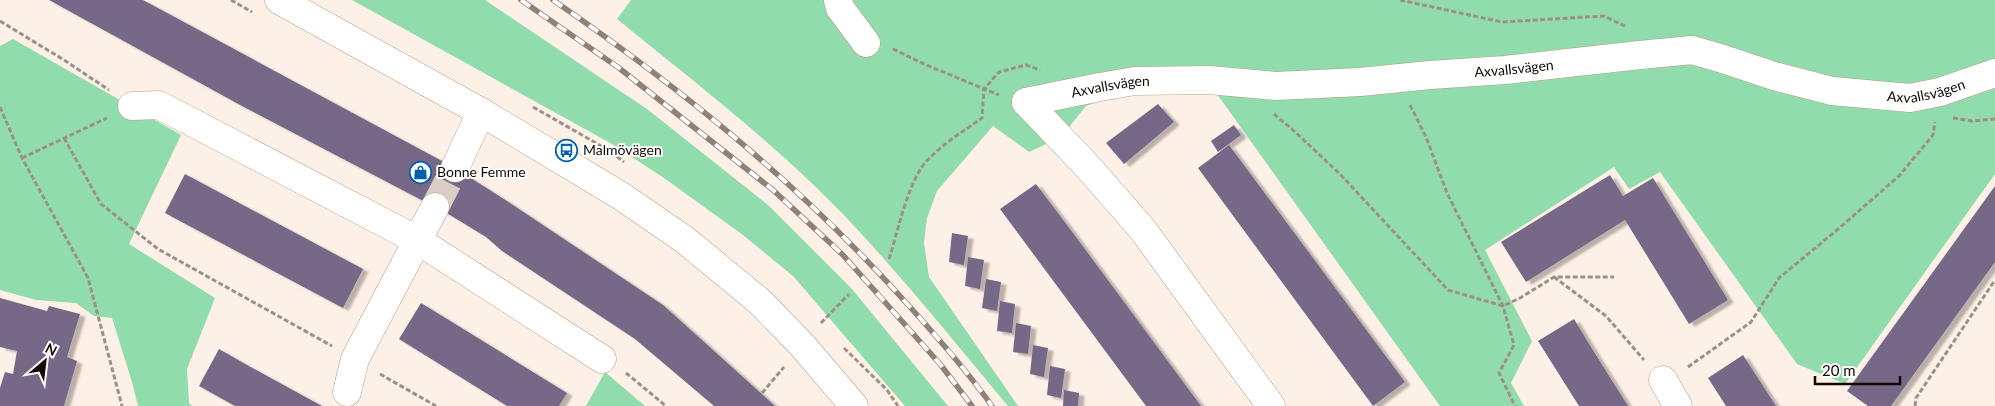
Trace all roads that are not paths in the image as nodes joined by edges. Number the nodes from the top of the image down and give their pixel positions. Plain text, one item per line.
1 (279, 0) edge
2 (838, 0) edge
3 (879, 46) road end
4 (1995, 73) edge
5 (132, 106) road end
6 (481, 112) junction
7 (455, 168) tunnel mouth
8 (435, 207) tunnel mouth
9 (417, 240) junction
10 (602, 359) road end
11 (1662, 380) road end
12 (347, 392) dead end
13 (854, 406) edge
14 (1271, 406) edge
15 (1678, 406) edge

1 - 6 street
2 - 3 street
4 - 14 street, Axvallsvägen
5 - 9 street
6 - 7 street
6 - 13 street
8 - 9 street
9 - 10 street
9 - 12 street
11 - 15 street

